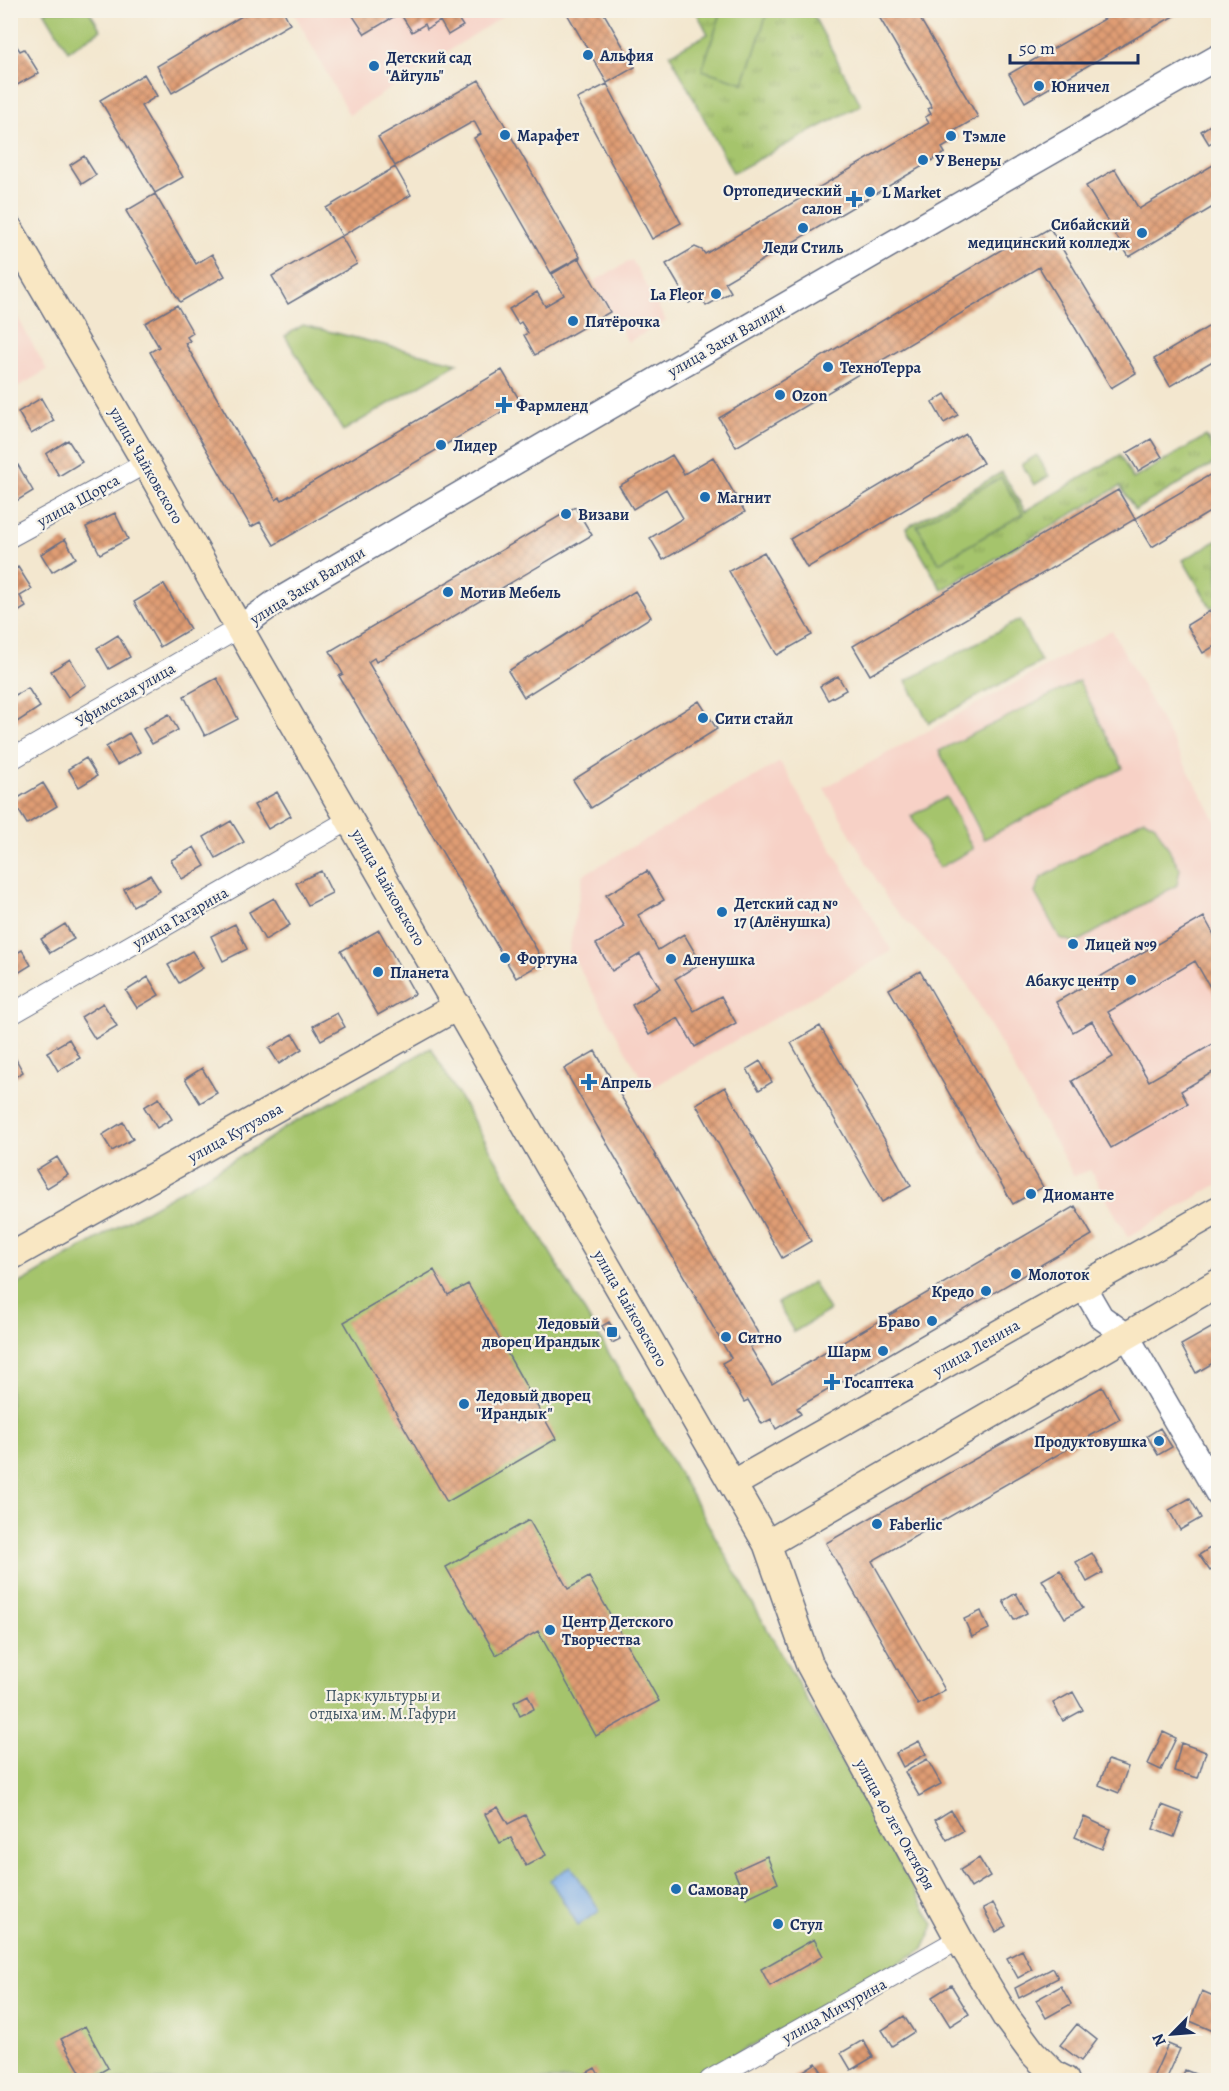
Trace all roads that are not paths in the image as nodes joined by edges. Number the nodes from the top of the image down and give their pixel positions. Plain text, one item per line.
1 (1218, 57) edge
2 (10, 230) edge
3 (146, 463) junction
4 (10, 537) edge
5 (239, 628) junction
6 (10, 760) edge
7 (350, 820) junction
8 (458, 1006) junction
9 (10, 1015) edge
10 (1218, 1210) edge
11 (10, 1257) edge
12 (1218, 1283) edge
13 (1083, 1286) junction
14 (1127, 1336) junction
15 (733, 1484) junction
16 (1218, 1494) edge
17 (767, 1544) junction
18 (959, 1939) junction
19 (710, 2080) edge
20 (1065, 2080) edge

1 - 5 street, улица Заки Валиди
2 - 3 main road, улица Чайковского
3 - 4 street, улица Щорса
3 - 5 main road, улица Чайковского
5 - 6 street, Уфимская улица
5 - 7 main road, улица Чайковского
7 - 8 main road, улица Чайковского
7 - 9 street, улица Гагарина
8 - 11 main road, улица Кутузова
8 - 15 main road, улица Чайковского
10 - 13 main road, улица Ленина
12 - 14 main road
13 - 14 street
13 - 15 main road, улица Ленина
14 - 16 street
14 - 17 main road
15 - 17 main road, улица Чайковского
17 - 18 main road, улица 40 лет Октября
18 - 19 street, улица Мичурина
18 - 20 main road, улица 40 лет Октября

